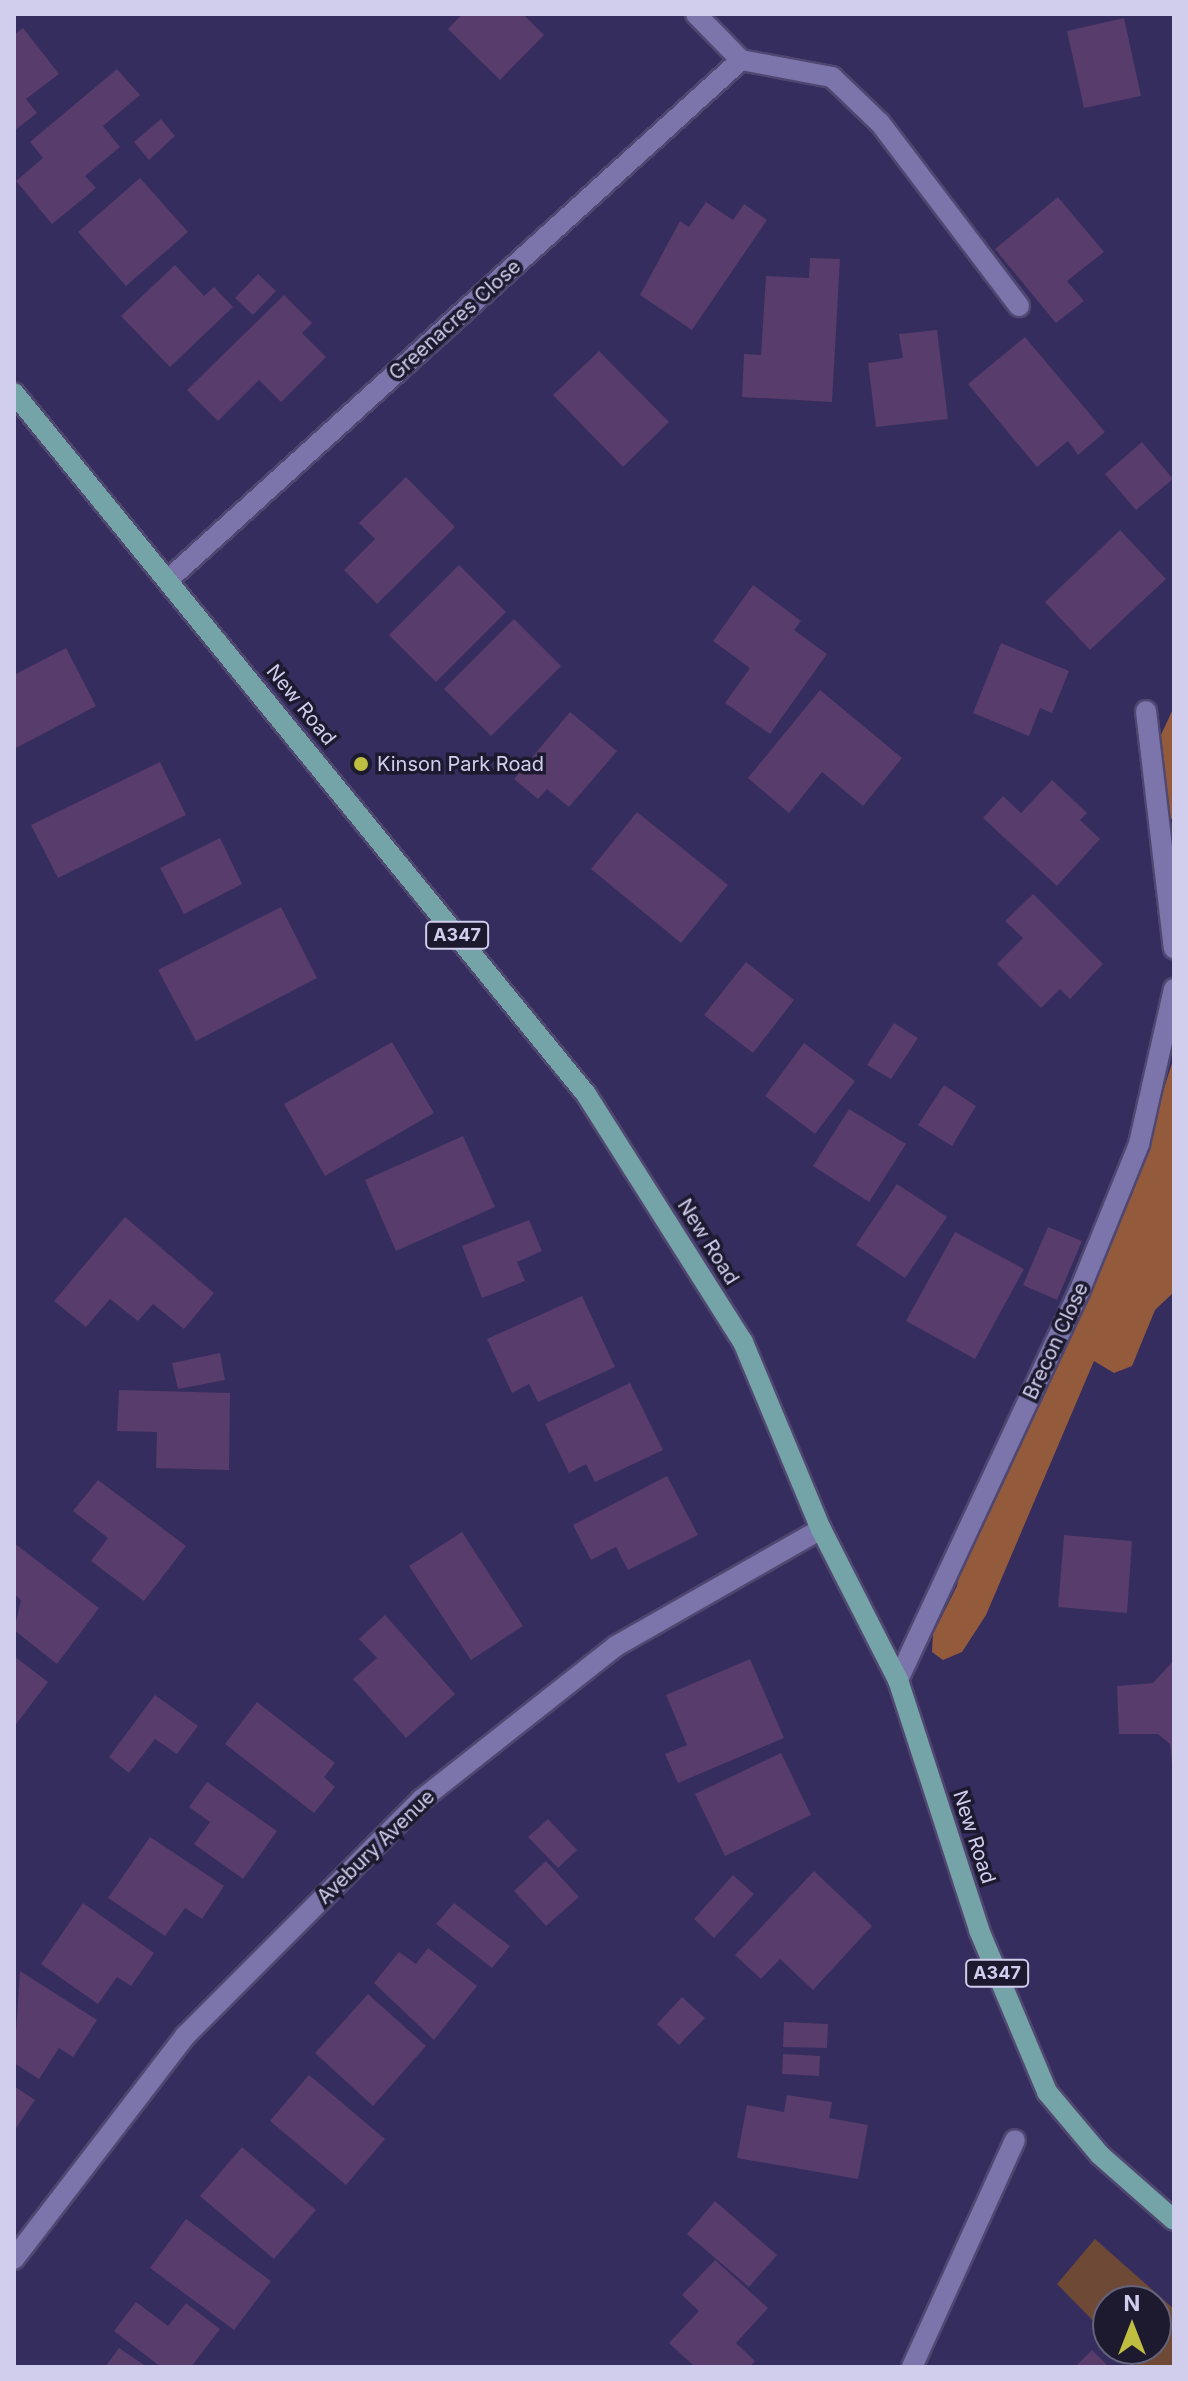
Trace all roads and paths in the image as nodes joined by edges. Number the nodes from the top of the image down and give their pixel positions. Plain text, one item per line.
1 (696, 14) edge
2 (741, 60) junction
3 (1019, 306) dead end
4 (14, 393) edge
5 (169, 579) junction
6 (1146, 711) dead end
7 (1174, 948) edge
8 (1174, 989) edge
9 (821, 1529) junction
10 (898, 1680) junction
11 (1015, 2140) dead end
12 (1174, 2220) edge
13 (14, 2259) edge
14 (912, 2367) edge

1 - 2 street
2 - 3 street
2 - 5 street, Greenacres Close
4 - 5 main road, New Road / A347
5 - 9 main road, New Road / A347
6 - 7 street
8 - 10 street, Brecon Close
9 - 10 main road, New Road / A347
9 - 13 street, Avebury Avenue
10 - 12 main road, New Road / A347
11 - 14 street

